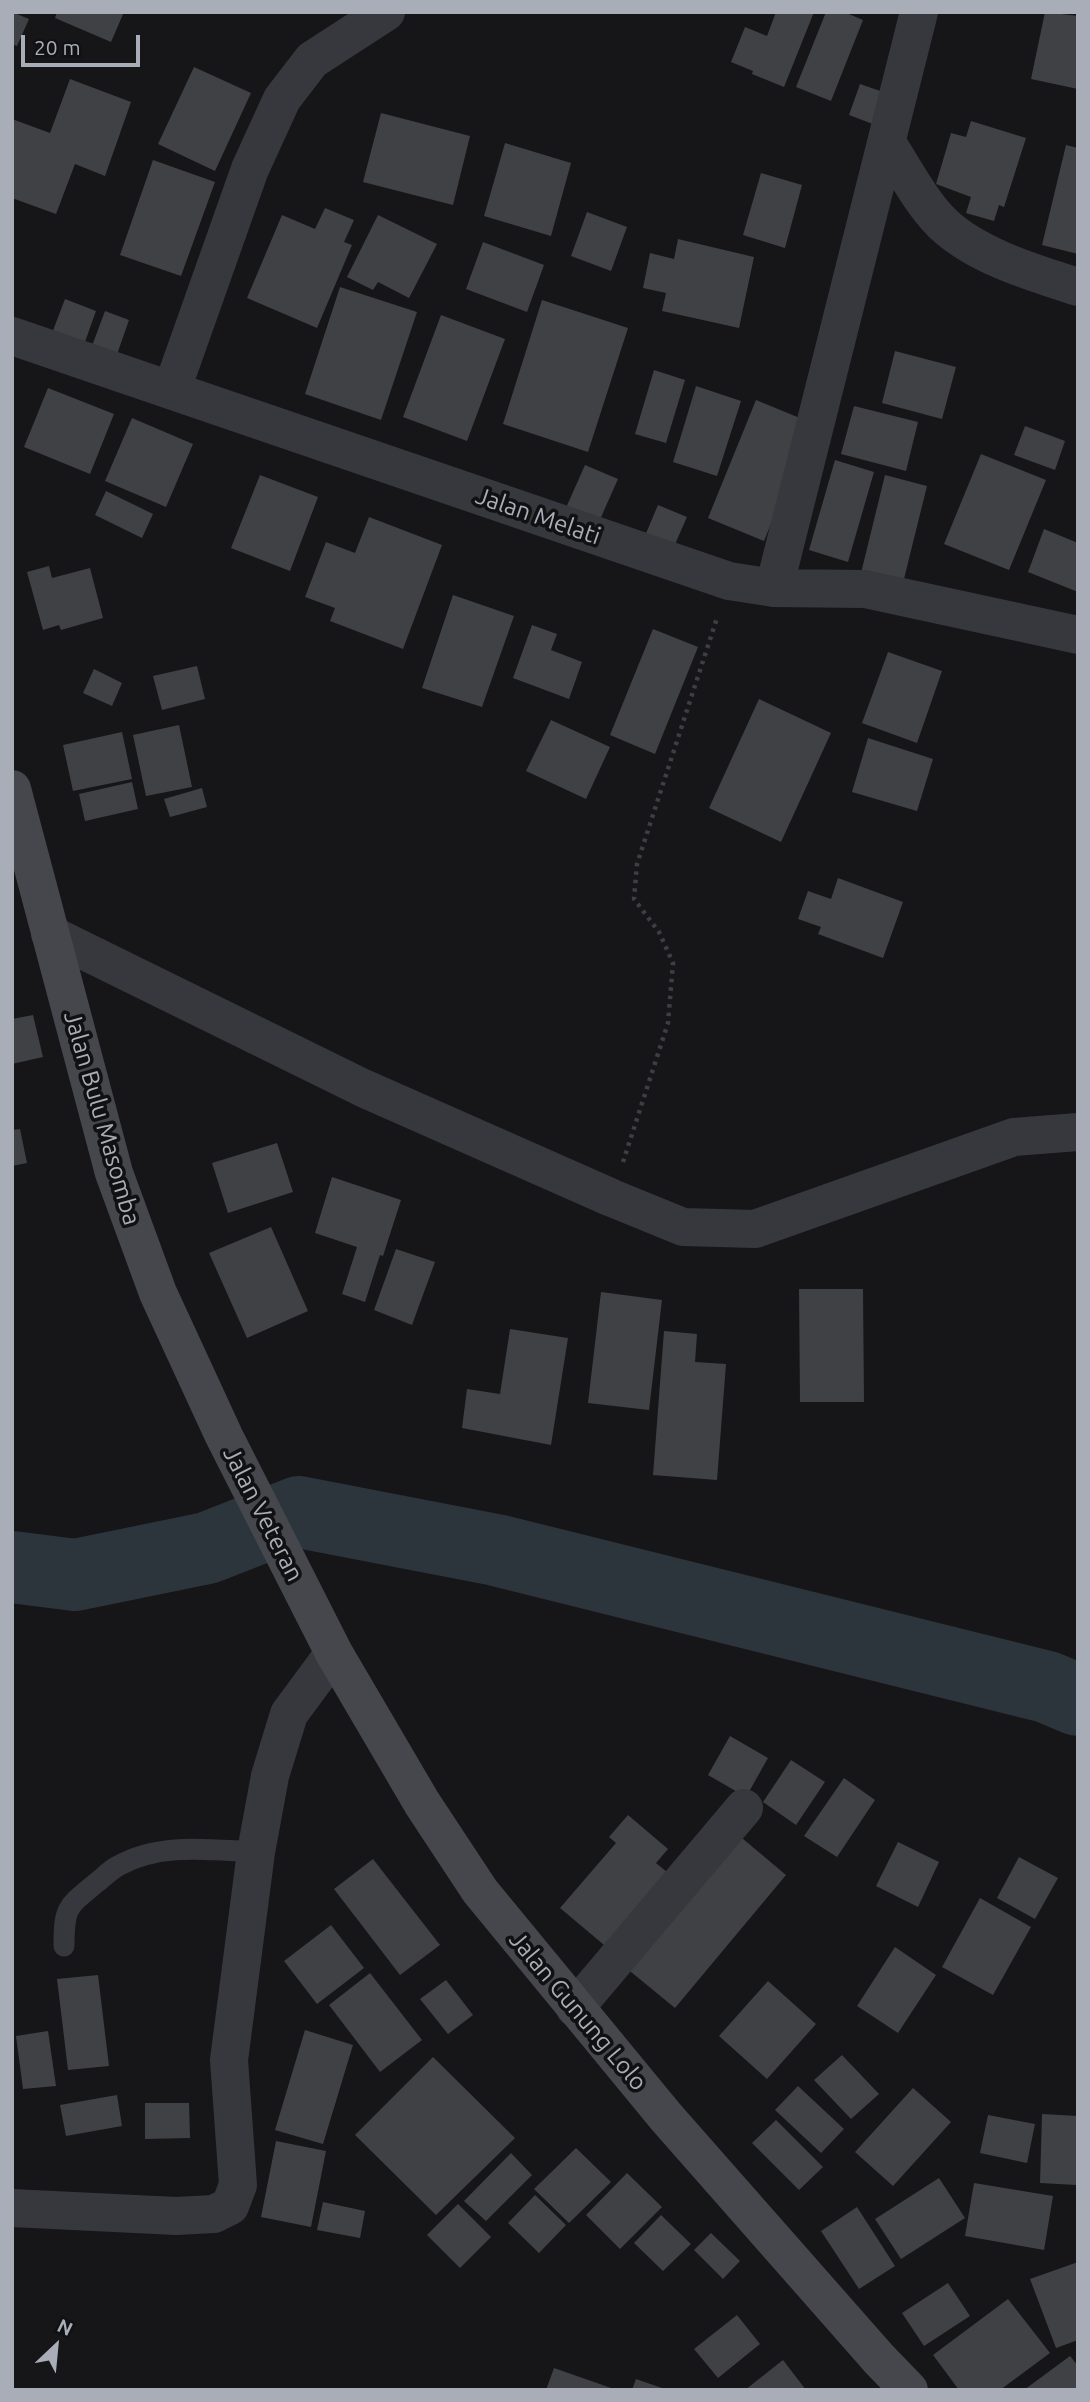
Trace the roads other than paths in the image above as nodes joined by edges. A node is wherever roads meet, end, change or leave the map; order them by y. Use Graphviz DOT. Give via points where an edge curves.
graph roads {
  1 [pos="386,12"];
  2 [pos="919,12"];
  3 [pos="887,143"];
  4 [pos="1078,287"];
  5 [pos="12,336"];
  6 [pos="172,389"];
  7 [pos="774,588"];
  8 [pos="1078,635"];
  9 [pos="12,789"];
  10 [pos="50,934"];
  11 [pos="1078,1132"];
  12 [pos="224,1436"];
  13 [pos="302,1592"];
  14 [pos="334,1653"];
  15 [pos="744,1808"];
  16 [pos="256,1852"];
  17 [pos="64,1946"];
  18 [pos="575,2008"];
  19 [pos="12,2207"];
  20 [pos="909,2390"];
  1 -- 6 [label="street" via="312,60 282,99 250,169"];
  2 -- 3 [label="street"];
  3 -- 4 [label="street" via="942,223 974,247"];
  3 -- 7 [label="street"];
  5 -- 6 [label="street, Jalan Melati"];
  6 -- 7 [label="street, Jalan Melati" via="729,581"];
  7 -- 8 [label="street, Jalan Melati" via="865,589"];
  9 -- 10 [label="street, Jalan Bulu Masomba"];
  10 -- 11 [label="street" via="363,1088 683,1227 755,1228 1014,1137"];
  10 -- 12 [label="street, Jalan Bulu Masomba" via="114,1173 158,1293"];
  12 -- 13 [label="street, Jalan Veteran"];
  13 -- 14 [label="street, Jalan Gunung Lolo"];
  14 -- 16 [label="street" via="289,1714 270,1776"];
  14 -- 18 [label="street, Jalan Gunung Lolo" via="480,1891"];
  15 -- 18 [label="street"];
  16 -- 17 [label="lane" via="183,1849 151,1853 117,1866 71,1904 64,1921"];
  16 -- 19 [label="street" via="229,2060 238,2185 230,2206 214,2214 176,2216"];
  18 -- 20 [label="street, Jalan Gunung Lolo"];
}
